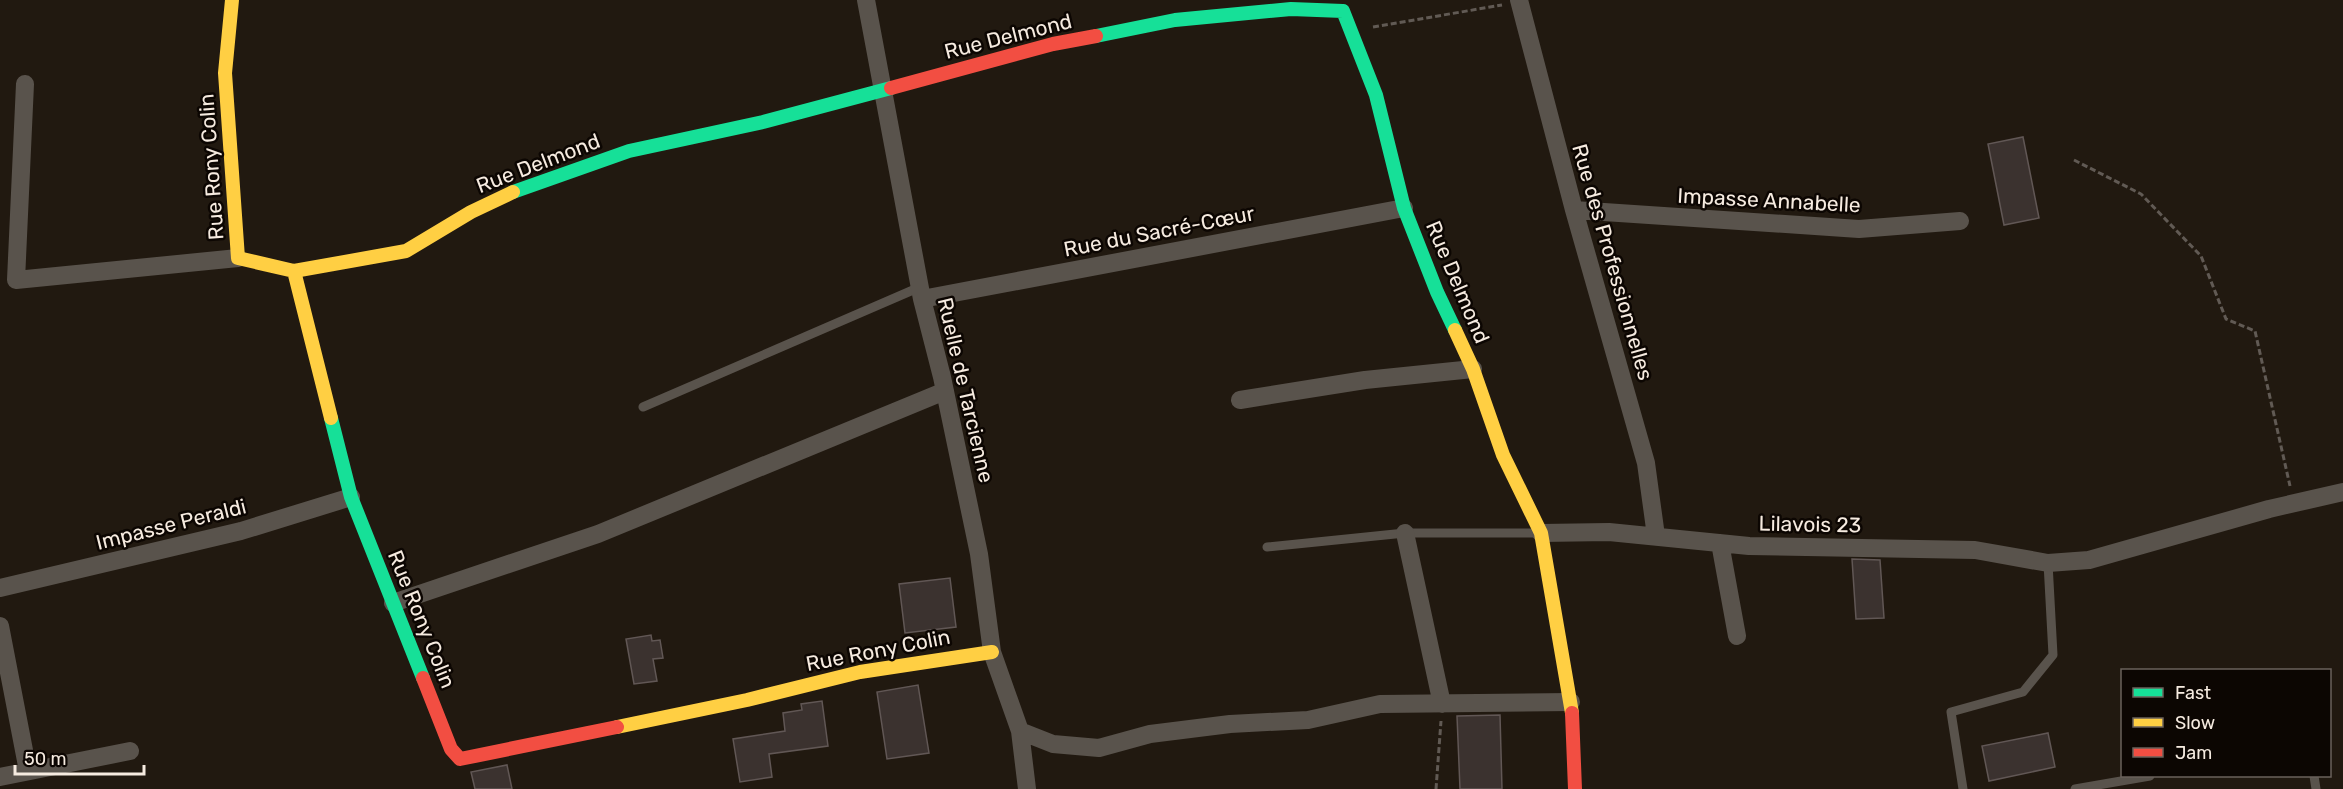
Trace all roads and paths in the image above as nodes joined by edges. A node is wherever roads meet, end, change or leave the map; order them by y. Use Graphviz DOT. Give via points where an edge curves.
graph roads {
  1 [pos="232,0"];
  2 [pos="866,0"];
  3 [pos="1519,1"];
  4 [pos="1350,30"];
  5 [pos="25,84"];
  6 [pos="884,90"];
  7 [pos="2074,160"];
  8 [pos="1404,208"];
  9 [pos="1574,210"];
  10 [pos="1960,221"];
  11 [pos="238,258"];
  12 [pos="294,271"];
  13 [pos="921,293"];
  14 [pos="1473,369"];
  15 [pos="945,391"];
  16 [pos="1240,400"];
  17 [pos="643,407"];
  18 [pos="2343,493"];
  19 [pos="351,498"];
  20 [pos="2294,503"];
  21 [pos="1405,533"];
  22 [pos="1540,533"];
  23 [pos="1656,536"];
  24 [pos="1720,543"];
  25 [pos="1267,547"];
  26 [pos="2048,563"];
  27 [pos="0,588"];
  28 [pos="393,603"];
  29 [pos="0,626"];
  30 [pos="1737,636"];
  31 [pos="993,652"];
  32 [pos="1571,702"];
  33 [pos="1442,704"];
  34 [pos="1020,731"];
  35 [pos="130,751"];
  36 [pos="28,771"];
  37 [pos="0,777"];
  38 [pos="2144,777"];
  39 [pos="1027,789"];
  40 [pos="1436,789"];
  41 [pos="1575,789"];
  42 [pos="1962,789"];
  43 [pos="2075,789"];
  1 -- 11 [label="street, Rue Rony Colin" via="225,73"];
  2 -- 6 [label="street, Ruelle de Tarcienne"];
  3 -- 4 [label="path"];
  3 -- 9 [label="street, Rue des Professionnelles"];
  4 -- 6 [label="street, Rue Delmond" via="1342,11 1291,9 1175,20 1053,44"];
  4 -- 8 [label="street, Rue Delmond" via="1376,95"];
  5 -- 11 [label="street" via="16,280"];
  6 -- 12 [label="street, Rue Delmond" via="629,151 525,186 471,212 406,251"];
  6 -- 13 [label="street, Ruelle de Tarcienne"];
  7 -- 20 [label="path" via="2141,194 2201,256 2226,319 2255,331"];
  8 -- 13 [label="street, Rue du Sacré-Cœur"];
  8 -- 14 [label="street, Rue Delmond"];
  9 -- 10 [label="street, Impasse Annabelle" via="1859,229"];
  9 -- 23 [label="street, Rue des Professionnelles" via="1646,462"];
  11 -- 12 [label="street, Rue Rony Colin"];
  12 -- 19 [label="street, Rue Rony Colin"];
  13 -- 15 [label="street, Ruelle de Tarcienne"];
  13 -- 17 [label="lane, Rue du Sacré-Cœur"];
  14 -- 16 [label="street" via="1365,380"];
  14 -- 22 [label="street, Rue Delmond" via="1503,455"];
  15 -- 28 [label="street" via="598,534"];
  15 -- 31 [label="street, Ruelle de Tarcienne" via="979,554"];
  18 -- 20 [label="street, Lilavois 23"];
  19 -- 27 [label="street, Impasse Peraldi" via="241,531"];
  19 -- 28 [label="street, Rue Rony Colin"];
  20 -- 26 [label="street, Lilavois 23" via="2088,560"];
  21 -- 22 [label="lane, Lilavois 23"];
  21 -- 25 [label="lane, Lilavois 23"];
  21 -- 33 [label="street"];
  22 -- 23 [label="street, Lilavois 23"];
  22 -- 32 [label="street, Rue Delmond"];
  23 -- 24 [label="street, Lilavois 23"];
  24 -- 26 [label="street, Lilavois 23" via="1975,550"];
  24 -- 30 [label="street"];
  26 -- 42 [label="lane" via="2052,655 2023,692 1950,712"];
  28 -- 31 [label="street, Rue Rony Colin" via="451,748 460,759 747,700 860,672"];
  29 -- 36 [label="street"];
  31 -- 34 [label="street, Ruelle de Tarcienne"];
  32 -- 33 [label="street"];
  32 -- 41 [label="street, Rue Delmond"];
  33 -- 34 [label="street" via="1380,705 1308,720 1150,734 1099,748 1053,744"];
  33 -- 40 [label="path"];
  34 -- 39 [label="street, Ruelle de Tarcienne"];
  35 -- 36 [label="street"];
  36 -- 37 [label="street"];
  38 -- 43 [label="lane"];
}
